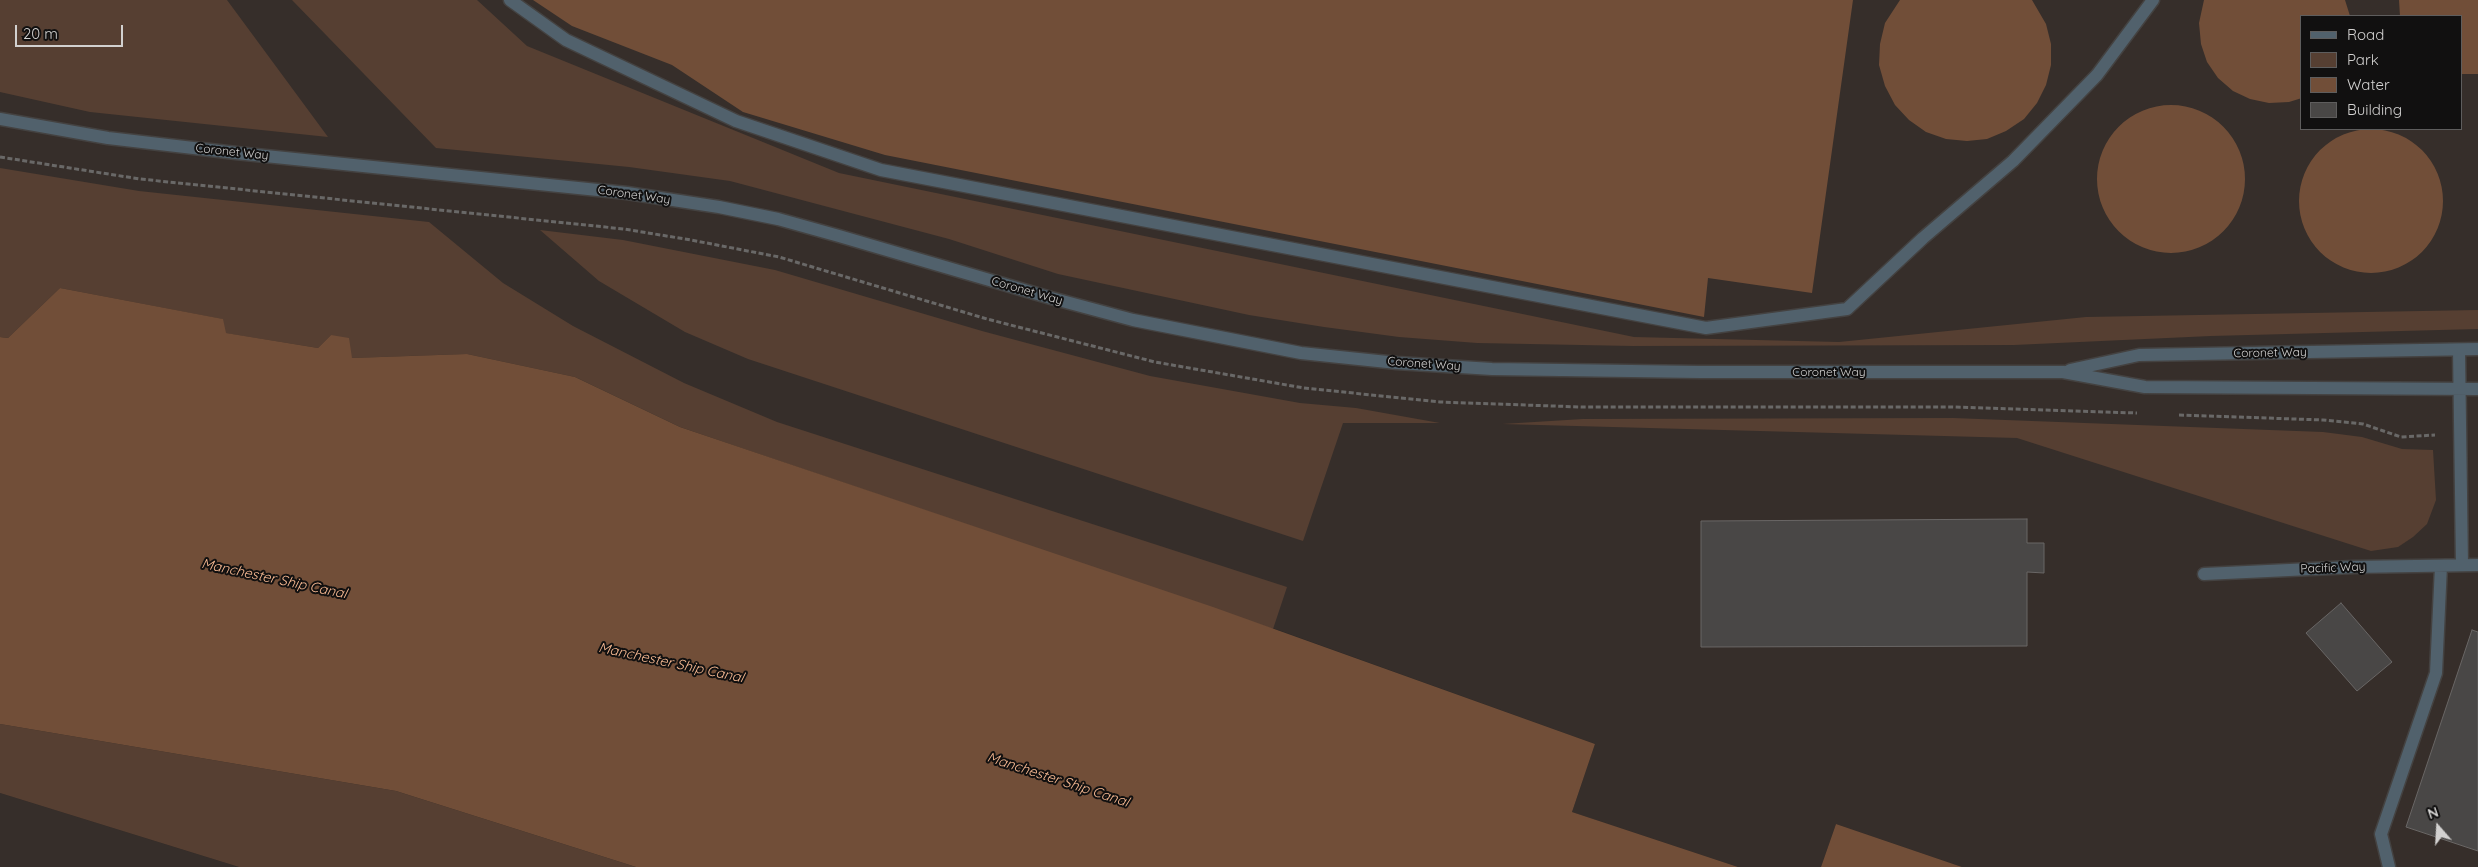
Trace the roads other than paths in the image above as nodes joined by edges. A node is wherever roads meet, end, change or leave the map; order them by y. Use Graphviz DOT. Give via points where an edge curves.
graph roads {
  1 [pos="510,0"];
  2 [pos="2154,0"];
  3 [pos="0,119"];
  4 [pos="2478,349"];
  5 [pos="2459,350"];
  6 [pos="2063,372"];
  7 [pos="2459,389"];
  8 [pos="2478,389"];
  9 [pos="2462,565"];
  10 [pos="2478,565"];
  11 [pos="2441,566"];
  12 [pos="2204,574"];
  13 [pos="2389,867"];
  1 -- 2 [label="street" via="566,40 736,121 881,170 1706,328 1847,309 2013,161 2097,74"];
  3 -- 6 [label="street, Coronet Way" via="108,138 627,193 778,219 1133,320 1300,353 1492,369"];
  4 -- 5 [label="street, Coronet Way"];
  5 -- 6 [label="street, Coronet Way" via="2139,355"];
  5 -- 7 [label="street"];
  6 -- 7 [label="street, Coronet Way" via="2146,387"];
  7 -- 8 [label="street, Coronet Way"];
  7 -- 9 [label="street"];
  9 -- 10 [label="street, Pacific Way"];
  9 -- 11 [label="street, Pacific Way"];
  11 -- 12 [label="street, Pacific Way"];
  11 -- 13 [label="street" via="2436,673 2381,834"];
}
